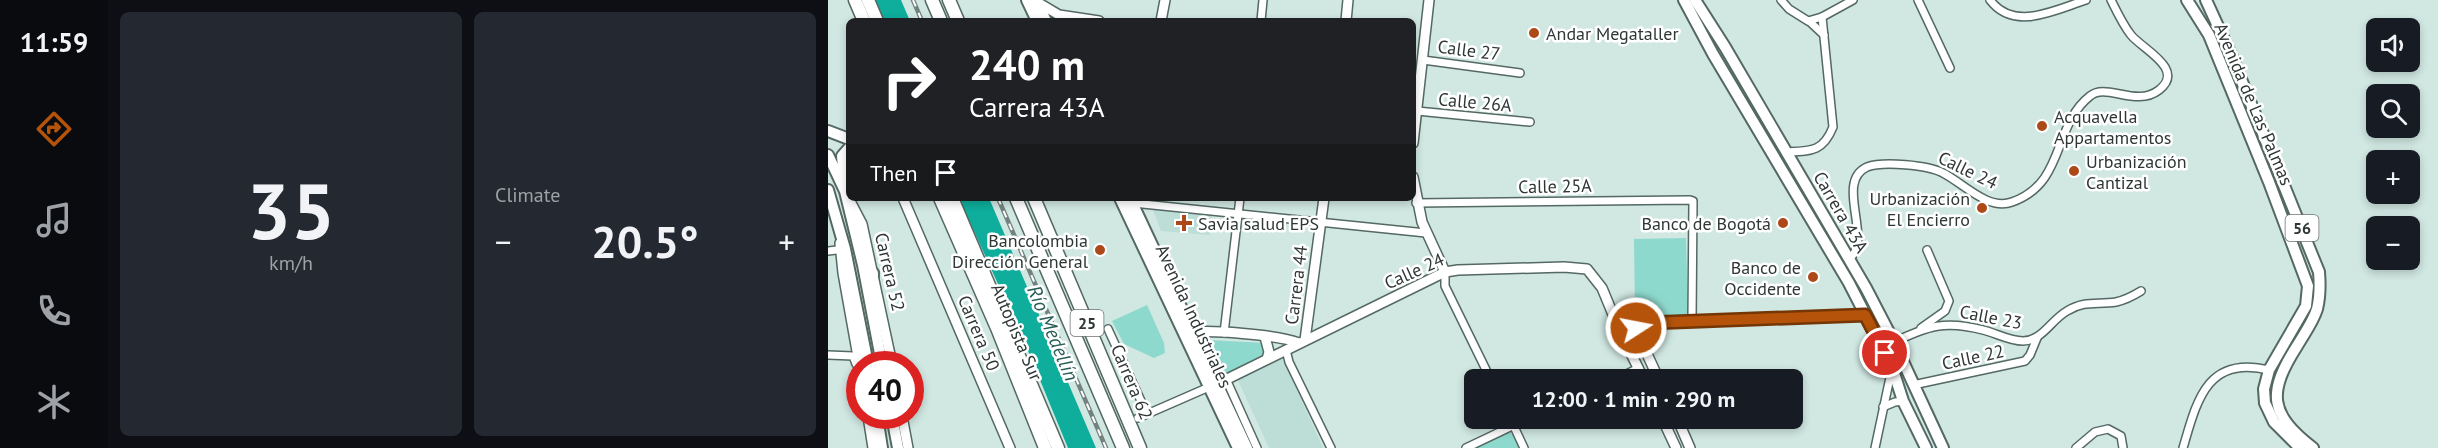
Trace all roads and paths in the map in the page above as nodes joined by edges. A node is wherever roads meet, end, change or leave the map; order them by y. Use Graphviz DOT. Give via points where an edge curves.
graph roads {
  1 [pos="847,0"];
  2 [pos="855,0"];
  3 [pos="868,0"];
  4 [pos="932,0"];
  5 [pos="949,0"];
  6 [pos="1165,0"];
  7 [pos="1263,0"];
  8 [pos="1348,0"];
  9 [pos="1429,0"];
  10 [pos="1675,0"];
  11 [pos="1684,0"];
  12 [pos="1695,0"];
  13 [pos="1701,0"];
  14 [pos="1781,0"];
  15 [pos="1853,0"];
  16 [pos="1918,0"];
  17 [pos="1990,0"];
  18 [pos="2086,0"];
  19 [pos="2111,0"];
  20 [pos="2187,0"];
  21 [pos="2205,0"];
  22 [pos="1033,1"];
  23 [pos="1822,17"];
  24 [pos="862,18"];
  25 [pos="876,18"];
  26 [pos="940,18"];
  27 [pos="957,18"];
  28 [pos="1036,18"];
  29 [pos="1044,18"];
  30 [pos="1079,18"];
  31 [pos="1162,18"];
  32 [pos="1261,18"];
  33 [pos="1346,18"];
  34 [pos="1809,21"];
  35 [pos="1824,35"];
  36 [pos="1725,47"];
  37 [pos="1713,54"];
  38 [pos="1418,60"];
  39 [pos="1950,68"];
  40 [pos="1520,73"];
  41 [pos="1417,111"];
  42 [pos="1416,119"];
  43 [pos="1530,122"];
  44 [pos="828,131"];
  45 [pos="846,138"];
  46 [pos="846,151"];
  47 [pos="1786,152"];
  48 [pos="828,155"];
  49 [pos="828,190"];
  50 [pos="845,192"];
  51 [pos="846,196"];
  52 [pos="847,201"];
  53 [pos="850,201"];
  54 [pos="904,201"];
  55 [pos="941,201"];
  56 [pos="953,201"];
  57 [pos="1018,201"];
  58 [pos="1019,201"];
  59 [pos="1035,201"];
  60 [pos="1122,201"];
  61 [pos="1132,201"];
  62 [pos="1240,201"];
  63 [pos="1324,201"];
  64 [pos="828,202"];
  65 [pos="1416,202"];
  66 [pos="1238,214"];
  67 [pos="836,218"];
  68 [pos="1320,223"];
  69 [pos="1426,233"];
  70 [pos="842,249"];
  71 [pos="1927,250"];
  72 [pos="975,251"];
  73 [pos="828,252"];
  74 [pos="1849,258"];
  75 [pos="1445,272"];
  76 [pos="873,273"];
  77 [pos="1066,273"];
  78 [pos="2142,291"];
  79 [pos="1610,301"];
  80 [pos="871,307"];
  81 [pos="1865,315"];
  82 [pos="1939,315"];
  83 [pos="1692,321"];
  84 [pos="1634,324"];
  85 [pos="1938,326"];
  86 [pos="997,328"];
  87 [pos="1108,329"];
  88 [pos="1919,329"];
  89 [pos="1188,332"];
  90 [pos="1621,332"];
  91 [pos="1224,333"];
  92 [pos="1266,337"];
  93 [pos="2037,338"];
  94 [pos="2025,341"];
  95 [pos="855,342"];
  96 [pos="1302,342"];
  97 [pos="1894,342"];
  98 [pos="2031,349"];
  99 [pos="1286,350"];
  100 [pos="856,351"];
  101 [pos="865,351"];
  102 [pos="879,351"];
  103 [pos="889,351"];
  104 [pos="831,355"];
  105 [pos="846,356"];
  106 [pos="1267,359"];
  107 [pos="1892,367"];
  108 [pos="1638,368"];
  109 [pos="1486,369"];
  110 [pos="1654,369"];
  111 [pos="2270,370"];
  112 [pos="1217,383"];
  113 [pos="1913,385"];
  114 [pos="1903,401"];
  115 [pos="1883,407"];
  116 [pos="1147,414"];
  117 [pos="1138,418"];
  118 [pos="872,429"];
  119 [pos="877,429"];
  120 [pos="894,429"];
  121 [pos="904,429"];
  122 [pos="1507,429"];
  123 [pos="1515,429"];
  124 [pos="1667,429"];
  125 [pos="1682,429"];
  126 [pos="1242,446"];
  127 [pos="873,448"];
  128 [pos="882,448"];
  129 [pos="898,448"];
  130 [pos="908,448"];
  131 [pos="1010,448"];
  132 [pos="1045,448"];
  133 [pos="1058,448"];
  134 [pos="1123,448"];
  135 [pos="1140,448"];
  136 [pos="1257,448"];
  137 [pos="1331,448"];
  138 [pos="1466,448"];
  139 [pos="1524,448"];
  140 [pos="1676,448"];
  141 [pos="1690,448"];
  142 [pos="1875,448"];
  143 [pos="1926,448"];
  144 [pos="1943,448"];
  145 [pos="2076,448"];
  146 [pos="2123,448"];
  147 [pos="2183,448"];
  148 [pos="2300,448"];
  149 [pos="2313,448"];
  1 -- 24 [label="highway"];
  2 -- 24 [label="highway"];
  3 -- 25 [label="highway"];
  4 -- 26 [label="highway"];
  5 -- 27 [label="highway"];
  6 -- 31 [label="street"];
  7 -- 32 [label="street"];
  8 -- 33 [label="street"];
  9 -- 38 [label="street"];
  10 -- 37 [label="main road"];
  11 -- 37 [label="main road, Carrera 43A"];
  12 -- 36 [label="main road, Carrera 43A"];
  13 -- 36 [label="main road"];
  14 -- 34 [label="street"];
  15 -- 23 [label="street"];
  16 -- 39 [label="street"];
  17 -- 18 [label="street" via="2015,18 2055,11"];
  19 -- 74 [label="street, Calle 24" via="2134,39 2163,62 2166,80 2159,90 2136,98 2092,94 2067,127 2050,173 2028,194 2011,203 1991,201 1932,169 1869,166 1855,180 1857,231 1855,251"];
  20 -- 111 [label="main road, Avenida de Las Palmas / 56" via="2214,47 2308,286 2304,312"];
  21 -- 149 [label="main road, Avenida de Las Palmas / 56" via="2319,272 2317,310 2279,380 2276,395 2284,422"];
  22 -- 28 [label="main road"];
  22 -- 29 [label="main road"];
  22 -- 30 [label="street" via="1059,15"];
  23 -- 34 [label="street"];
  23 -- 35 [label="street"];
  34 -- 35 [label="street"];
  35 -- 47 [label="street" via="1833,127 1828,141 1820,147"];
  36 -- 47 [label="main road, Carrera 43A"];
  37 -- 81 [label="main road, Carrera 43A"];
  38 -- 40 [label="street, Calle 27"];
  38 -- 41 [label="street"];
  41 -- 42 [label="street"];
  41 -- 43 [label="street, Calle 26A"];
  44 -- 45 [label="main road"];
  46 -- 50 [label="main road" via="842,156"];
  47 -- 74 [label="main road, Carrera 43A"];
  48 -- 50 [label="main road, Carrera 52"];
  49 -- 67 [label="main road"];
  50 -- 51 [label="main road, Carrera 52"];
  52 -- 80 [label="main road, Carrera 52"];
  53 -- 76 [label="street, Carrera 52" via="862,224"];
  54 -- 131 [label="street, Carrera 50"];
  55 -- 86 [label="highway, Autopista Sur"];
  56 -- 72 [label="highway, Autopista Sur"];
  57 -- 134 [label="highway, Carrera 62 / 25"];
  58 -- 77 [label="highway"];
  59 -- 77 [label="highway, Carrera 62 / 25"];
  60 -- 89 [label="main road, Avenida Industriales"];
  61 -- 66 [label="street"];
  61 -- 89 [label="main road, Avenida Industriales"];
  62 -- 66 [label="street"];
  63 -- 68 [label="street, Carrera 44"];
  64 -- 67 [label="main road"];
  65 -- 69 [label="street"];
  65 -- 83 [label="street, Calle 25A" via="1681,198 1693,201"];
  66 -- 68 [label="street"];
  66 -- 91 [label="street"];
  67 -- 70 [label="main road"];
  68 -- 69 [label="street"];
  68 -- 96 [label="street, Carrera 44"];
  69 -- 75 [label="street"];
  70 -- 73 [label="street"];
  70 -- 95 [label="street"];
  70 -- 101 [label="main road"];
  71 -- 82 [label="street" via="1949,301"];
  72 -- 86 [label="highway"];
  72 -- 133 [label="highway, Autopista Sur"];
  74 -- 97 [label="main road, Carrera 43A"];
  75 -- 79 [label="street, Calle 24" via="1587,269"];
  75 -- 96 [label="street, Calle 24"];
  75 -- 109 [label="street" via="1445,286"];
  76 -- 80 [label="main road"];
  76 -- 103 [label="street, Carrera 52"];
  77 -- 135 [label="highway, Carrera 62 / 25"];
  78 -- 93 [label="street, Calle 23" via="2116,302 2078,305"];
  79 -- 84 [label="street"];
  79 -- 90 [label="street"];
  80 -- 102 [label="main road, Carrera 52"];
  81 -- 83 [label="street"];
  81 -- 107 [label="main road, Carrera 43A"];
  82 -- 85 [label="street"];
  82 -- 88 [label="street"];
  83 -- 84 [label="street"];
  84 -- 90 [label="street" via="1629,335"];
  84 -- 90 [label="street" via="1621,321"];
  84 -- 110 [label="street"];
  85 -- 88 [label="street, Calle 23"];
  85 -- 94 [label="street, Calle 23" via="1962,325"];
  86 -- 132 [label="highway, Autopista Sur"];
  87 -- 116 [label="street"];
  88 -- 97 [label="street, Calle 23"];
  89 -- 91 [label="street"];
  89 -- 112 [label="main road, Avenida Industriales"];
  90 -- 108 [label="street"];
  91 -- 92 [label="street"];
  92 -- 96 [label="street"];
  92 -- 106 [label="street"];
  93 -- 94 [label="street, Calle 23"];
  93 -- 98 [label="street, Calle 22"];
  94 -- 98 [label="street, Calle 22"];
  95 -- 100 [label="street"];
  95 -- 104 [label="street" via="849,350"];
  96 -- 99 [label="street, Calle 24"];
  97 -- 113 [label="main road, Carrera 43A"];
  98 -- 113 [label="street, Calle 22" via="2025,361"];
  99 -- 106 [label="street, Calle 24"];
  99 -- 137 [label="street, Carrera 44"];
  104 -- 105 [label="street"];
  106 -- 112 [label="street, Calle 24"];
  107 -- 114 [label="main road, Carrera 43A"];
  107 -- 115 [label="street"];
  111 -- 147 [label="street" via="2241,367 2219,374 2206,384"];
  111 -- 148 [label="main road, Avenida de Las Palmas / 56" via="2264,389 2265,403 2277,426"];
  112 -- 116 [label="street, Calle 24"];
  112 -- 126 [label="main road, Avenida Industriales"];
  112 -- 136 [label="street"];
  113 -- 144 [label="main road, Carrera 43A"];
  114 -- 115 [label="street"];
  114 -- 143 [label="main road, Carrera 43A"];
  115 -- 142 [label="street"];
  116 -- 117 [label="street, Calle 24"];
  118 -- 127 [label="street"];
  119 -- 128 [label="main road"];
  120 -- 129 [label="main road"];
  121 -- 130 [label="street"];
  122 -- 138 [label="street"];
  123 -- 139 [label="street"];
  124 -- 140 [label="street"];
  125 -- 141 [label="street"];
  126 -- 136 [label="main road"];
  145 -- 146 [label="street" via="2095,432 2108,429 2121,436"];
}
